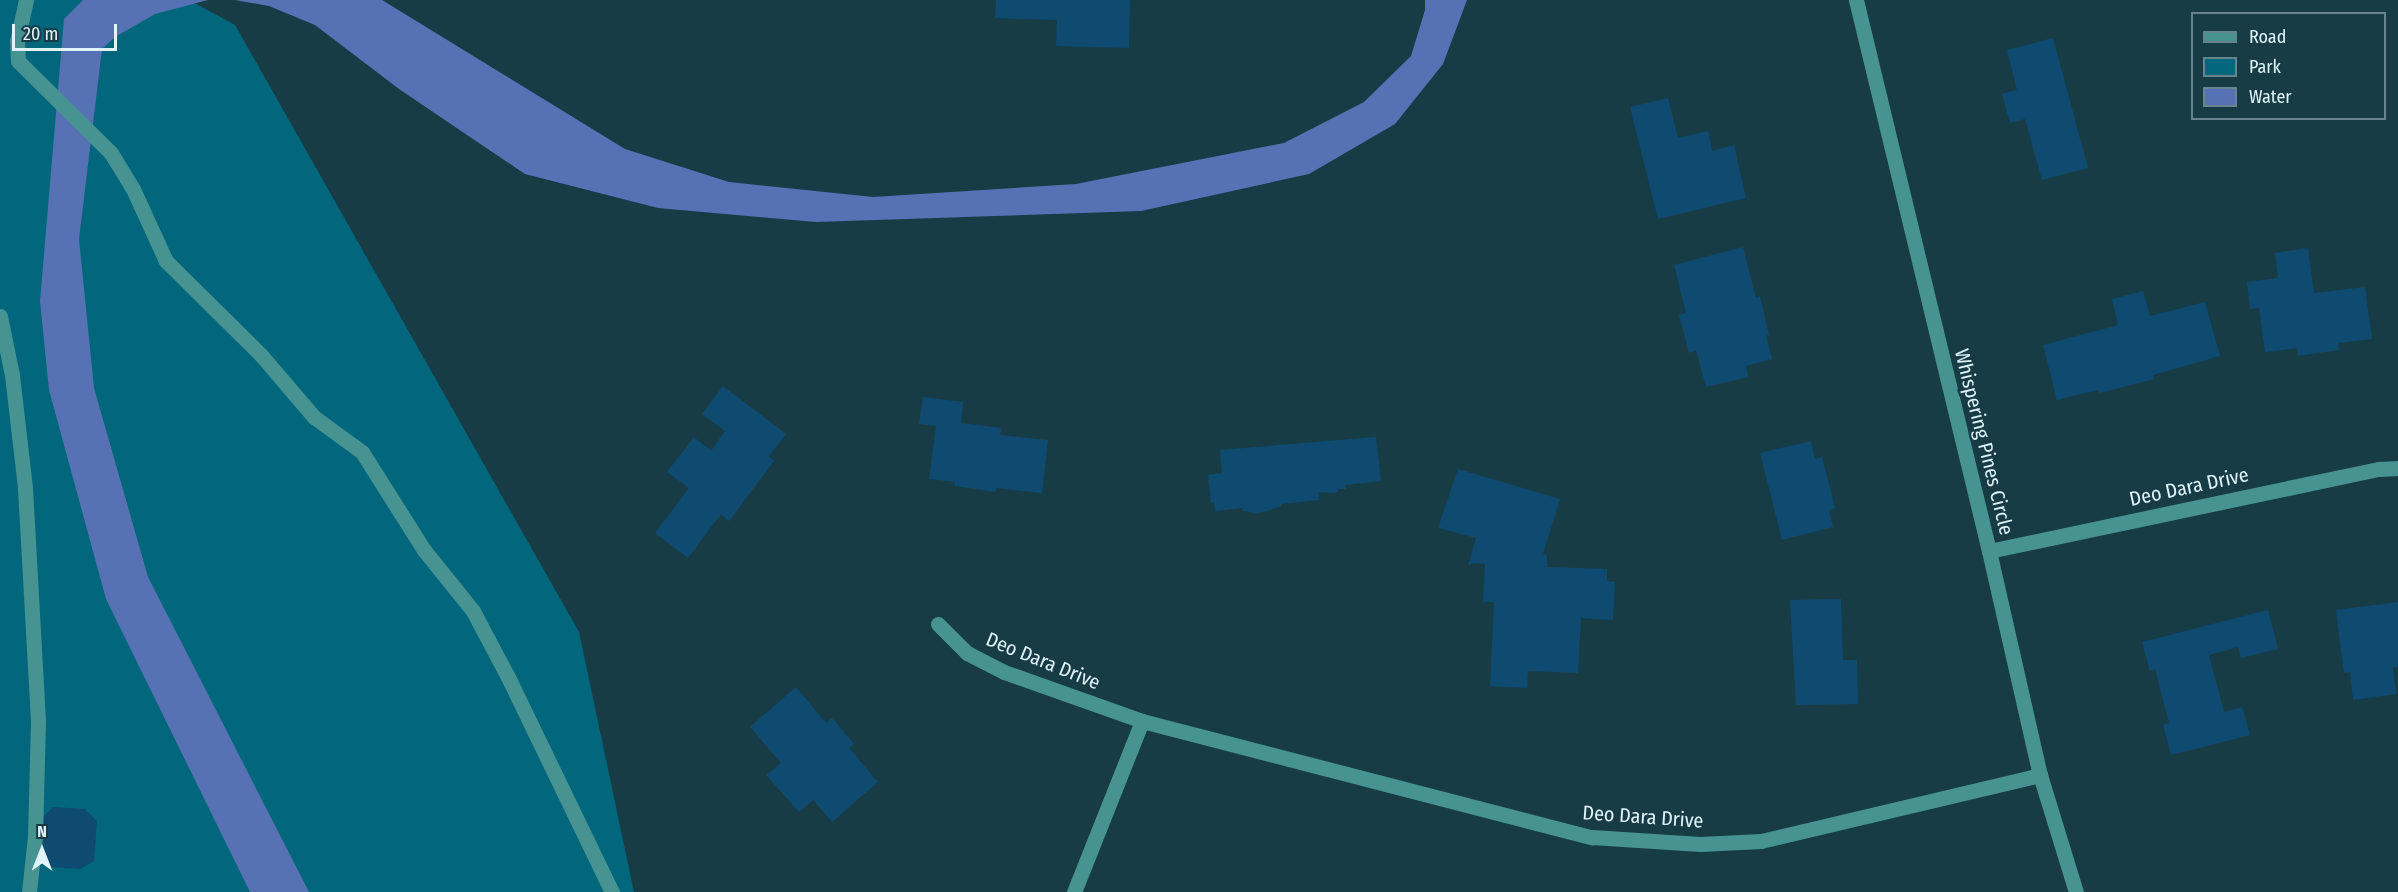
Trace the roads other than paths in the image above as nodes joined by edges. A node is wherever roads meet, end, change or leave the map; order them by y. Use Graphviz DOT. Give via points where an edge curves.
graph roads {
  1 [pos="26,0"];
  2 [pos="1856,0"];
  3 [pos="0,316"];
  4 [pos="2398,468"];
  5 [pos="1989,551"];
  6 [pos="938,624"];
  7 [pos="1142,721"];
  8 [pos="2040,775"];
  9 [pos="29,892"];
  10 [pos="612,892"];
  11 [pos="1074,892"];
  12 [pos="2076,892"];
  1 -- 10 [label="street" via="17,41 18,61 111,153 133,189 166,261 261,355 314,417 362,452 424,550 473,611"];
  2 -- 5 [label="street, Whispering Pines Circle"];
  3 -- 9 [label="street" via="12,375 25,488 38,722 35,836"];
  4 -- 5 [label="street, Deo Dara Drive"];
  5 -- 8 [label="street, Whispering Pines Circle"];
  6 -- 7 [label="street, Deo Dara Drive" via="967,653 1004,672"];
  7 -- 8 [label="street, Deo Dara Drive" via="1592,837 1700,844 1761,841"];
  7 -- 11 [label="street"];
  8 -- 12 [label="street, Whispering Pines Circle"];
}
